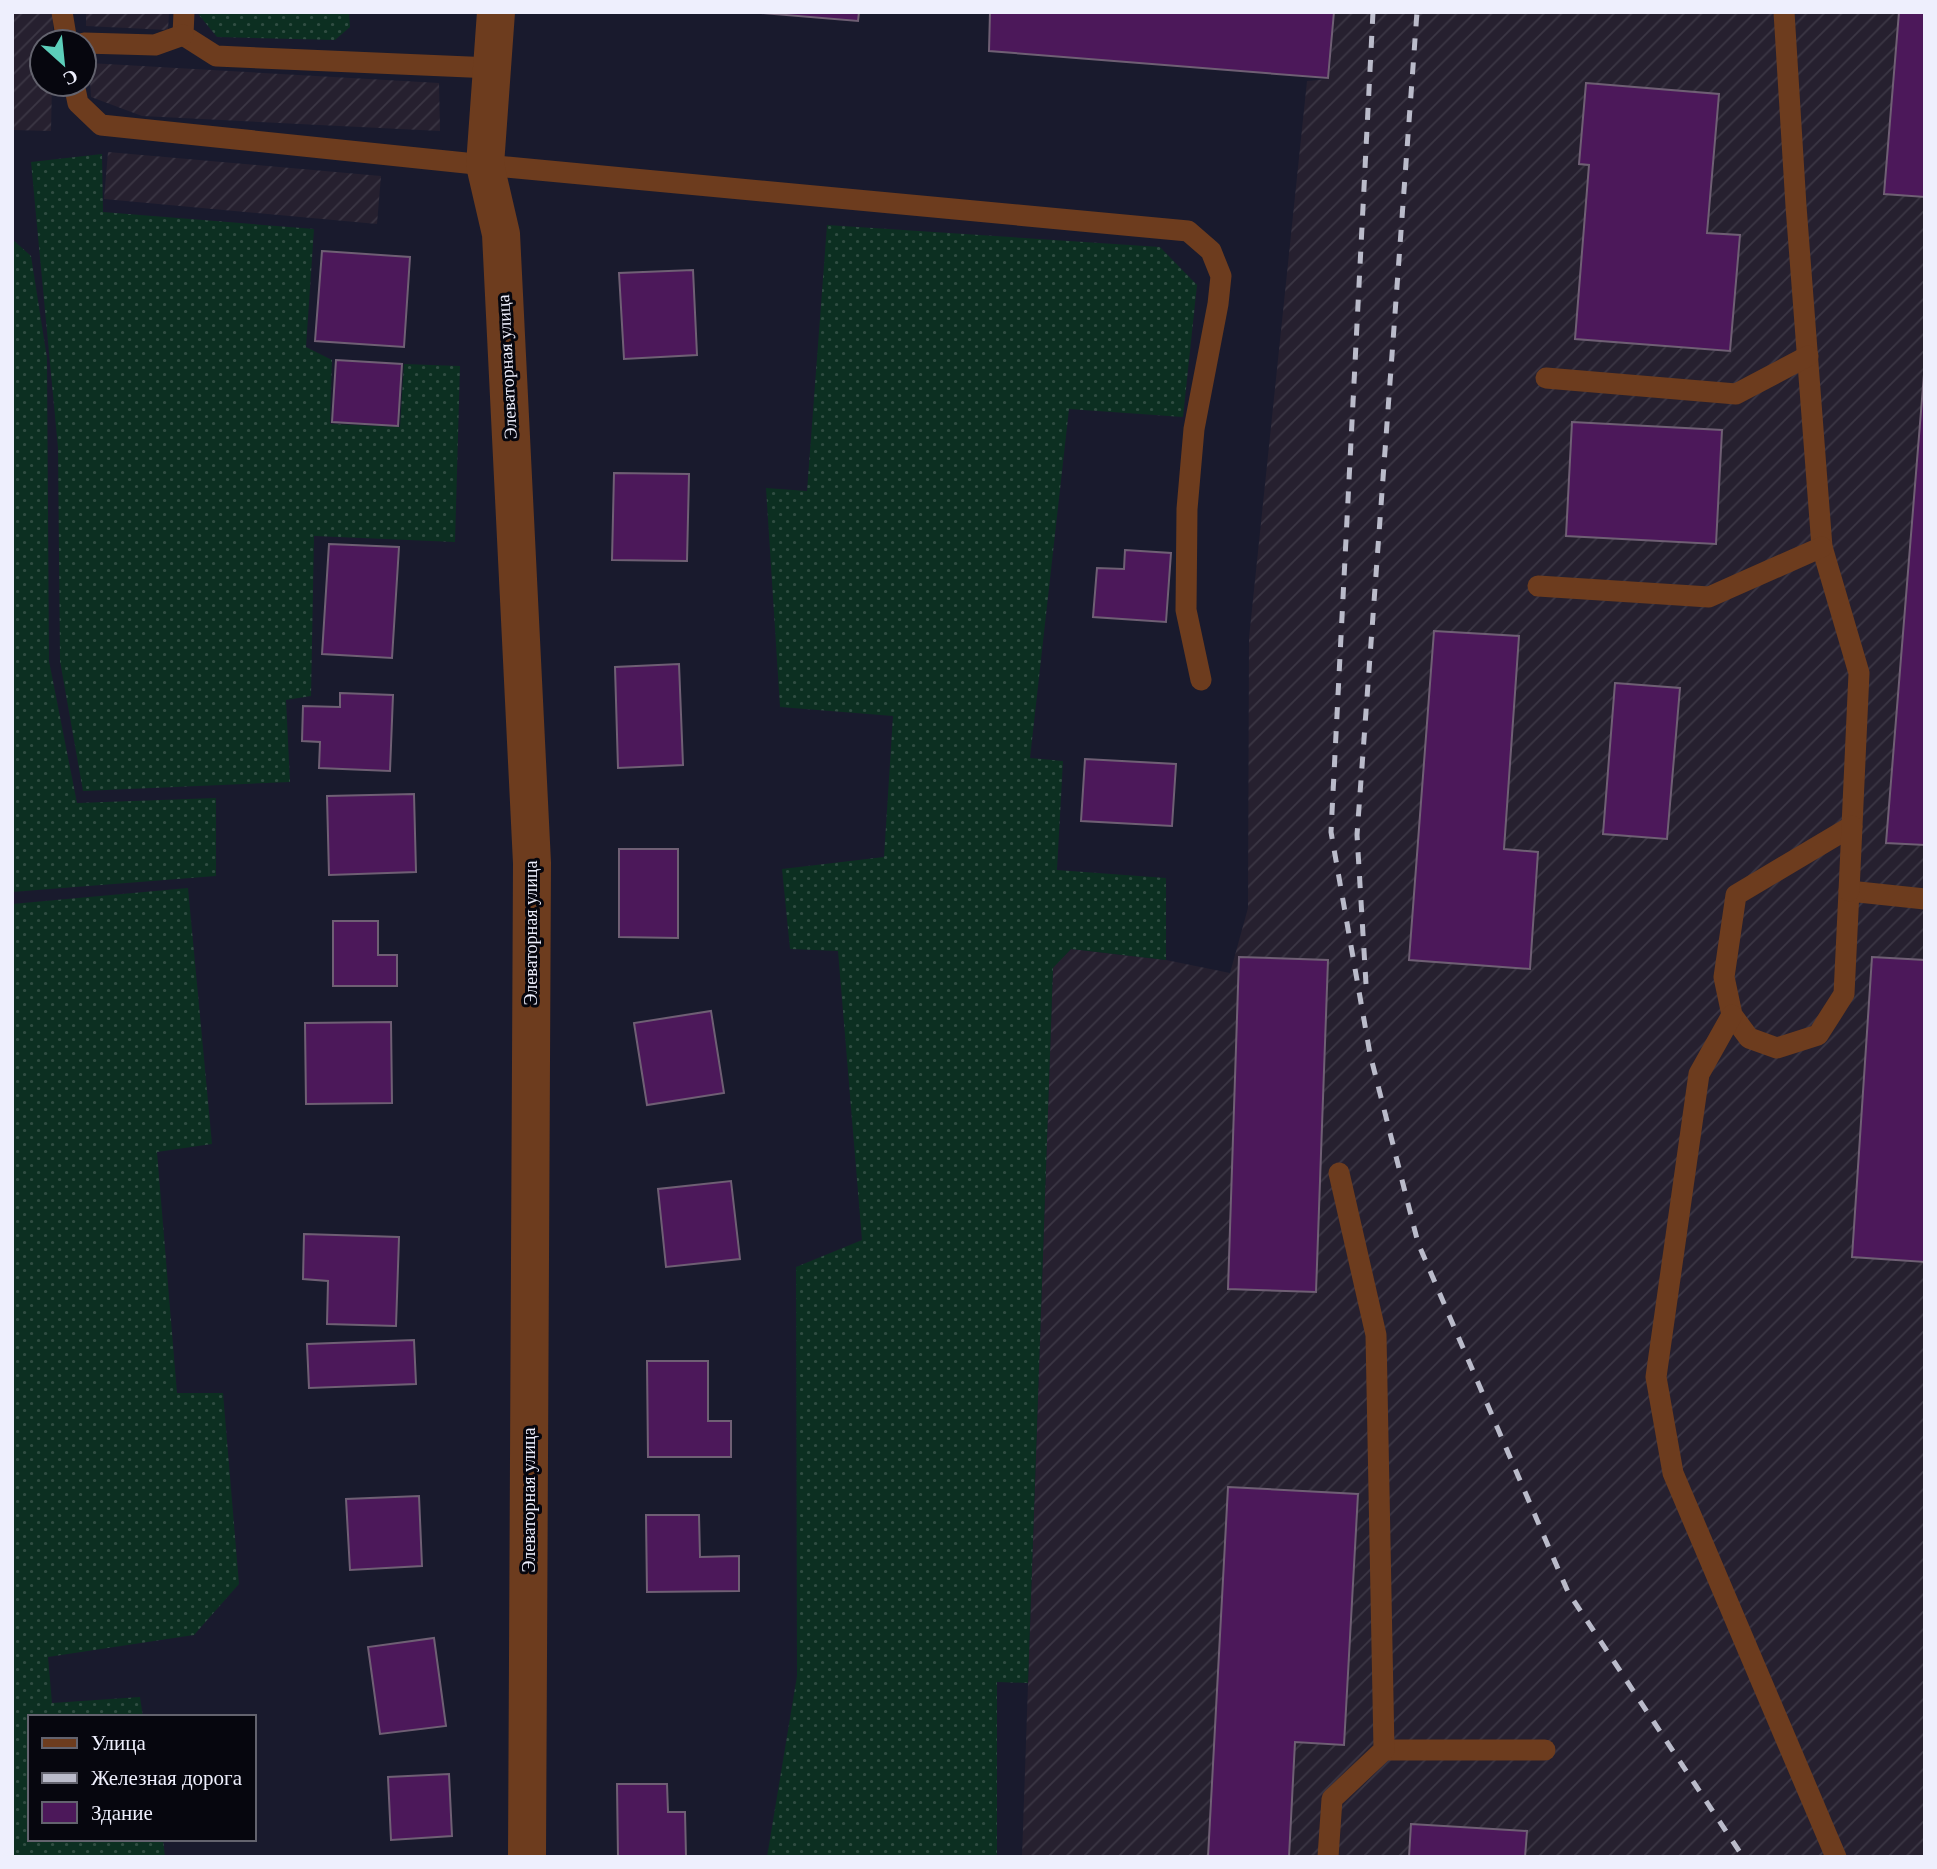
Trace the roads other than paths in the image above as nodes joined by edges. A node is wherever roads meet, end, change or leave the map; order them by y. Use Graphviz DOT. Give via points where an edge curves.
graph roads {
  1 [pos="184,12"];
  2 [pos="496,12"];
  3 [pos="1784,12"];
  4 [pos="183,34"];
  5 [pos="98,44"];
  6 [pos="492,68"];
  7 [pos="77,98"];
  8 [pos="485,166"];
  9 [pos="1808,356"];
  10 [pos="1546,378"];
  11 [pos="1822,547"];
  12 [pos="1538,586"];
  13 [pos="1200,680"];
  14 [pos="1852,826"];
  15 [pos="1849,891"];
  16 [pos="1925,899"];
  17 [pos="1731,1015"];
  18 [pos="1339,1173"];
  19 [pos="1384,1750"];
  20 [pos="1545,1751"];
  21 [pos="527,1857"];
  22 [pos="1328,1857"];
  23 [pos="1836,1857"];
  1 -- 4 [label="lane"];
  2 -- 6 [label="street, Элеваторная улица"];
  3 -- 9 [label="lane"];
  4 -- 5 [label="lane" via="155,46"];
  4 -- 6 [label="lane" via="216,56"];
  6 -- 8 [label="street, Элеваторная улица"];
  7 -- 8 [label="lane" via="100,125"];
  8 -- 13 [label="lane" via="1188,231 1211,251 1221,276 1194,429 1186,509 1186,610"];
  8 -- 21 [label="street, Элеваторная улица" via="501,234 532,863"];
  9 -- 10 [label="lane" via="1735,394"];
  9 -- 11 [label="lane"];
  11 -- 12 [label="lane" via="1710,597"];
  11 -- 14 [label="lane" via="1859,673"];
  14 -- 15 [label="lane"];
  14 -- 17 [label="lane" via="1736,895 1724,977"];
  15 -- 16 [label="lane"];
  15 -- 17 [label="lane" via="1844,994 1818,1035 1777,1048 1749,1038"];
  17 -- 23 [label="lane" via="1699,1074 1656,1377 1673,1472"];
  18 -- 19 [label="lane" via="1376,1335"];
  19 -- 20 [label="lane"];
  19 -- 22 [label="lane" via="1332,1799"];
}
